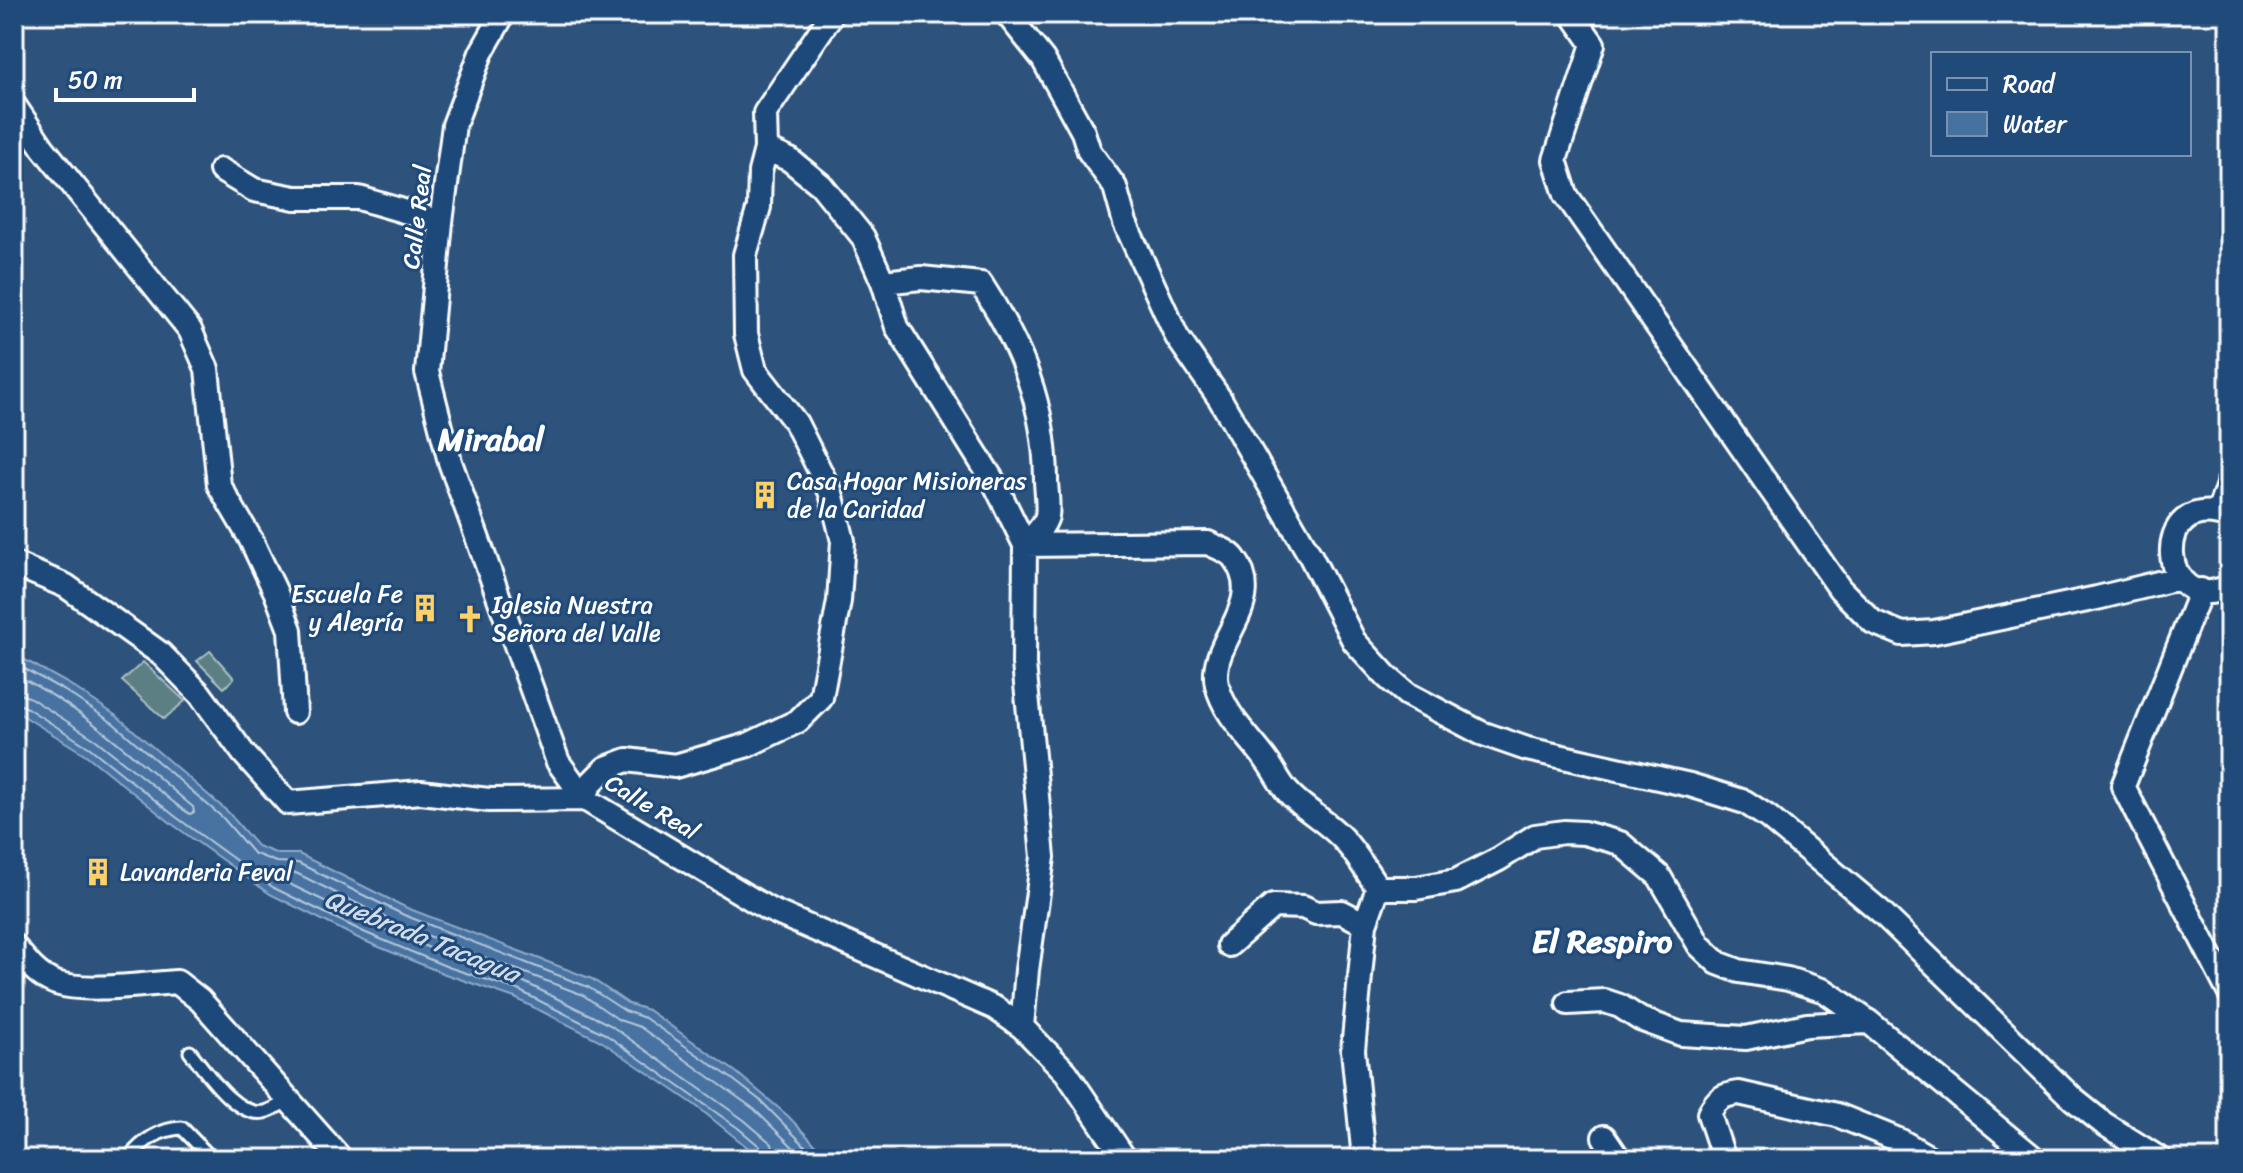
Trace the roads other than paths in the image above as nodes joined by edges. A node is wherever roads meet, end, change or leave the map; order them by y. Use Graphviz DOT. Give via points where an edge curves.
graph roads {
  1 [pos="503,14"];
  2 [pos="832,14"];
  3 [pos="1007,14"];
  4 [pos="1572,14"];
  5 [pos="14,105"];
  6 [pos="766,149"];
  7 [pos="221,170"];
  8 [pos="441,222"];
  9 [pos="883,282"];
  10 [pos="2229,482"];
  11 [pos="2224,515"];
  12 [pos="1025,545"];
  13 [pos="14,564"];
  14 [pos="2179,578"];
  15 [pos="2201,590"];
  16 [pos="2228,590"];
  17 [pos="295,712"];
  18 [pos="585,799"];
  19 [pos="1378,888"];
  20 [pos="1365,924"];
  21 [pos="1229,945"];
  22 [pos="14,946"];
  23 [pos="2229,992"];
  24 [pos="1568,1003"];
  25 [pos="1869,1022"];
  26 [pos="1022,1027"];
  27 [pos="190,1052"];
  28 [pos="288,1101"];
  29 [pos="1604,1137"];
  30 [pos="128,1159"];
  31 [pos="212,1159"];
  32 [pos="341,1159"];
  33 [pos="1125,1159"];
  34 [pos="1364,1159"];
  35 [pos="1619,1159"];
  36 [pos="1724,1159"];
  37 [pos="1932,1159"];
  38 [pos="2035,1159"];
  39 [pos="2160,1159"];
  1 -- 8 [label="street, Calle Real" via="481,53 454,125"];
  2 -- 6 [label="street" via="765,113"];
  3 -- 39 [label="street" via="1043,59 1089,151 1115,187 1125,223 1177,337 1220,399 1354,641 1387,677 1407,694 1515,745 1745,802 1880,911 2073,1099"];
  4 -- 14 [label="street" via="1593,44 1555,160 1566,195 1840,589 1873,622 1902,634 1934,632"];
  5 -- 17 [label="street" via="190,330 207,369 219,485 250,538 290,630"];
  6 -- 9 [label="street" via="821,185 863,237"];
  6 -- 18 [label="street" via="759,207 745,255 746,334 755,370 796,423 831,493 843,541 839,601 821,698 798,721 748,745 675,766 627,760 606,768 590,784"];
  7 -- 8 [label="street" via="254,190 295,198 359,198"];
  8 -- 18 [label="street, Calle Real" via="427,372 438,417 558,762"];
  9 -- 12 [label="street" via="897,327 995,484"];
  9 -- 12 [label="street" via="921,278 981,284 1002,316 1029,372 1046,455 1047,516"];
  10 -- 11 [label="street"];
  11 -- 14 [label="street" via="2194,515 2175,531 2170,556"];
  12 -- 19 [label="street" via="1208,543 1233,557 1243,577 1245,599 1219,661 1216,682 1226,705 1288,793 1344,840"];
  12 -- 26 [label="street" via="1024,664 1043,857"];
  13 -- 18 [label="street" via="66,586 161,654 288,803 421,792 489,800"];
  14 -- 15 [label="street"];
  15 -- 16 [label="street"];
  15 -- 23 [label="street" via="2123,786"];
  18 -- 26 [label="street, Calle Real" via="768,909 995,1008"];
  19 -- 20 [label="street"];
  19 -- 25 [label="street" via="1456,881 1535,836 1596,835 1620,843 1659,876 1699,945 1718,963 1825,991"];
  20 -- 21 [label="street" via="1342,912 1273,906"];
  20 -- 34 [label="street" via="1353,1050"];
  22 -- 28 [label="street" via="33,970 56,983 84,987 177,982 200,1000"];
  24 -- 25 [label="street" via="1605,1001 1681,1034 1746,1038 1807,1025"];
  25 -- 38 [label="street"];
  26 -- 33 [label="street, Calle Real" via="1066,1072"];
  27 -- 28 [label="lane" via="226,1096 244,1109 262,1113"];
  28 -- 32 [label="street"];
  29 -- 35 [label="street"];
  30 -- 31 [label="lane" via="164,1129 182,1128"];
  36 -- 37 [label="street" via="1709,1114 1724,1094 1739,1093 1837,1115"];
}
